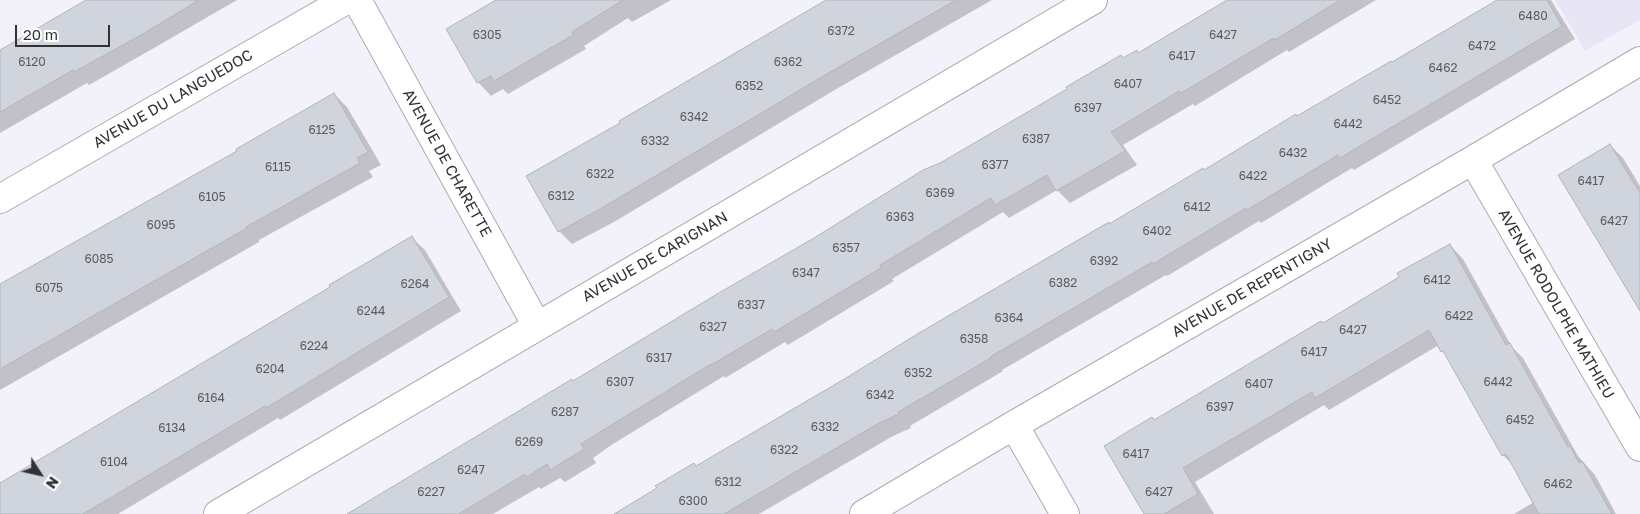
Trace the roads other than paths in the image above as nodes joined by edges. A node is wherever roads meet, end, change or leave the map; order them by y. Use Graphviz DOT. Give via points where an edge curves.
graph roads {
  1 [pos="346,0"];
  2 [pos="357,0"];
  3 [pos="1093,0"];
  4 [pos="1640,61"];
  5 [pos="1473,160"];
  6 [pos="0,198"];
  7 [pos="537,326"];
  8 [pos="1014,425"];
  9 [pos="1640,447"];
  10 [pos="218,514"];
  11 [pos="864,514"];
  12 [pos="1065,514"];
  1 -- 6 [label="street, AVENUE DU LANGUEDOC"];
  2 -- 7 [label="street, AVENUE DE CHARETTE"];
  3 -- 7 [label="street, AVENUE DE CARIGNAN"];
  4 -- 5 [label="street, AVENUE DE REPENTIGNY"];
  5 -- 8 [label="street, AVENUE DE REPENTIGNY"];
  5 -- 9 [label="street, AVENUE RODOLPHE MATHIEU"];
  7 -- 10 [label="street, AVENUE DE CARIGNAN"];
  8 -- 11 [label="street, AVENUE DE REPENTIGNY"];
  8 -- 12 [label="street"];
}
